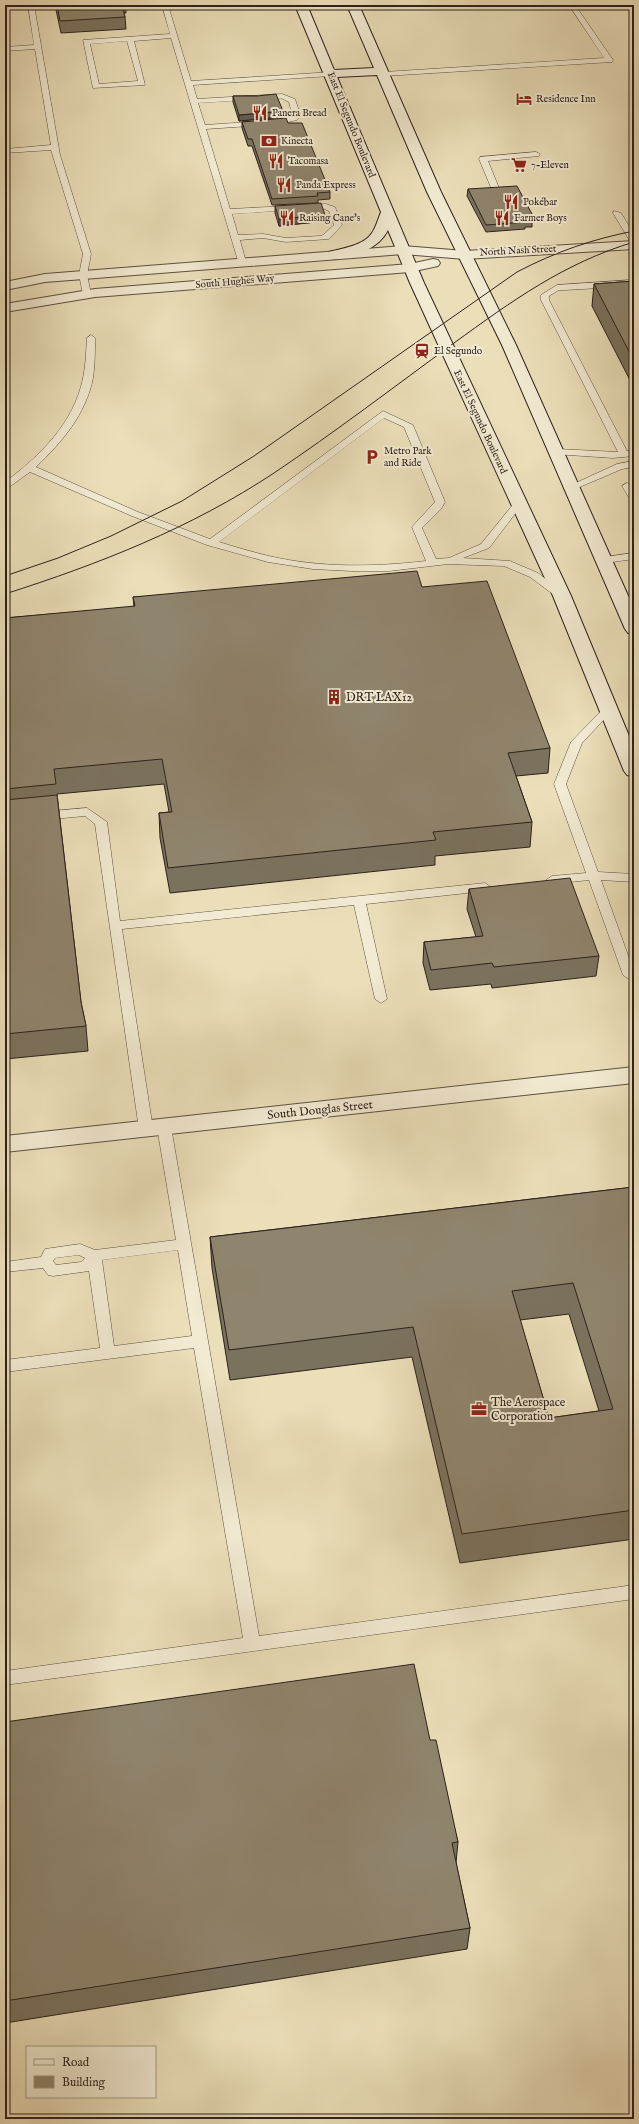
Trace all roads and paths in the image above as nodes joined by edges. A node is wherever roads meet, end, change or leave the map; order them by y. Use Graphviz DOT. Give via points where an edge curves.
graph roads {
  1 [pos="31,5"];
  2 [pos="165,5"];
  3 [pos="301,5"];
  4 [pos="353,5"];
  5 [pos="572,5"];
  6 [pos="175,36"];
  7 [pos="130,39"];
  8 [pos="39,47"];
  9 [pos="5,49"];
  10 [pos="384,72"];
  11 [pos="330,74"];
  12 [pos="190,83"];
  13 [pos="195,101"];
  14 [pos="202,127"];
  15 [pos="56,147"];
  16 [pos="5,152"];
  17 [pos="536,154"];
  18 [pos="495,188"];
  19 [pos="228,212"];
  20 [pos="387,213"];
  21 [pos="617,213"];
  22 [pos="235,238"];
  23 [pos="634,241"];
  24 [pos="634,245"];
  25 [pos="403,250"];
  26 [pos="465,254"];
  27 [pos="334,255"];
  28 [pos="242,262"];
  29 [pos="410,268"];
  30 [pos="83,274"];
  31 [pos="634,282"];
  32 [pos="5,286"];
  33 [pos="87,294"];
  34 [pos="5,308"];
  35 [pos="91,338"];
  36 [pos="557,452"];
  37 [pos="629,453"];
  38 [pos="634,464"];
  39 [pos="30,468"];
  40 [pos="627,486"];
  41 [pos="572,487"];
  42 [pos="5,488"];
  43 [pos="634,499"];
  44 [pos="518,504"];
  45 [pos="210,543"];
  46 [pos="634,556"];
  47 [pos="605,560"];
  48 [pos="448,561"];
  49 [pos="434,564"];
  50 [pos="562,596"];
  51 [pos="634,629"];
  52 [pos="609,709"];
  53 [pos="634,771"];
  54 [pos="32,816"];
  55 [pos="592,876"];
  56 [pos="634,878"];
  57 [pos="538,882"];
  58 [pos="499,886"];
  59 [pos="359,901"];
  60 [pos="115,926"];
  61 [pos="629,975"];
  62 [pos="381,999"];
  63 [pos="634,1075"];
  64 [pos="155,1128"];
  65 [pos="5,1144"];
  66 [pos="184,1244"];
  67 [pos="94,1256"];
  68 [pos="5,1267"];
  69 [pos="200,1341"];
  70 [pos="108,1352"];
  71 [pos="5,1366"];
  72 [pos="634,1592"];
  73 [pos="252,1644"];
  74 [pos="5,1678"];
  1 -- 8 [label="lane"];
  2 -- 6 [label="lane"];
  3 -- 11 [label="main road, East El Segundo Boulevard"];
  4 -- 10 [label="main road"];
  5 -- 10 [label="lane" via="609,60"];
  6 -- 7 [label="lane"];
  6 -- 12 [label="lane"];
  7 -- 7 [label="lane" via="86,42 96,86 142,83"];
  8 -- 9 [label="lane"];
  8 -- 15 [label="lane"];
  10 -- 11 [label="main road"];
  10 -- 26 [label="main road" via="434,192"];
  11 -- 12 [label="lane"];
  11 -- 20 [label="main road, East El Segundo Boulevard"];
  12 -- 13 [label="lane"];
  13 -- 14 [label="lane"];
  13 -- 14 [label="lane" via="282,96 292,101 296,114 294,118 279,122"];
  14 -- 19 [label="lane"];
  15 -- 16 [label="lane"];
  15 -- 30 [label="lane" via="56,155 87,254"];
  17 -- 18 [label="lane" via="483,159"];
  19 -- 22 [label="lane"];
  19 -- 22 [label="lane" via="328,207 332,209 338,225 332,231"];
  20 -- 25 [label="main road, East El Segundo Boulevard"];
  20 -- 27 [label="main road" via="376,237 358,249"];
  21 -- 23 [label="lane"];
  22 -- 28 [label="lane"];
  24 -- 26 [label="main road, North Nash Street"];
  25 -- 26 [label="main road, North Nash Street"];
  25 -- 27 [label="main road, South Hughes Way"];
  25 -- 29 [label="main road, East El Segundo Boulevard"];
  26 -- 29 [label="main road, South Hughes Way"];
  26 -- 36 [label="main road"];
  27 -- 28 [label="main road, South Hughes Way"];
  28 -- 30 [label="main road, South Hughes Way"];
  29 -- 33 [label="main road, South Hughes Way"];
  29 -- 44 [label="main road, East El Segundo Boulevard"];
  30 -- 32 [label="main road, South Hughes Way"];
  30 -- 33 [label="lane"];
  31 -- 37 [label="lane" via="557,288 545,295 545,300"];
  33 -- 34 [label="main road, South Hughes Way"];
  35 -- 39 [label="lane" via="88,378 76,414"];
  36 -- 37 [label="lane" via="613,455"];
  36 -- 41 [label="main road"];
  38 -- 41 [label="lane" via="620,466"];
  39 -- 42 [label="lane"];
  39 -- 45 [label="lane" via="135,514"];
  40 -- 43 [label="lane"];
  41 -- 47 [label="main road"];
  44 -- 48 [label="lane" via="486,546"];
  44 -- 50 [label="main road, East El Segundo Boulevard"];
  45 -- 49 [label="lane" via="268,559 313,566 389,568"];
  45 -- 49 [label="lane" via="383,414 408,425 440,502 418,527 419,535"];
  46 -- 47 [label="lane"];
  47 -- 51 [label="main road"];
  48 -- 49 [label="lane"];
  48 -- 50 [label="lane" via="506,562 534,575"];
  50 -- 52 [label="main road, East El Segundo Boulevard"];
  52 -- 53 [label="main road, East El Segundo Boulevard"];
  52 -- 55 [label="lane" via="577,742 560,784"];
  54 -- 60 [label="lane" via="87,812 101,822"];
  55 -- 56 [label="lane"];
  55 -- 57 [label="lane"];
  55 -- 61 [label="lane"];
  58 -- 59 [label="lane"];
  59 -- 60 [label="lane"];
  59 -- 62 [label="lane"];
  60 -- 64 [label="lane"];
  63 -- 64 [label="main road, South Douglas Street"];
  64 -- 65 [label="main road, South Douglas Street"];
  64 -- 66 [label="lane"];
  66 -- 67 [label="lane"];
  66 -- 69 [label="lane"];
  67 -- 68 [label="lane" via="85,1267 52,1271 46,1262"];
  67 -- 70 [label="lane"];
  69 -- 70 [label="lane"];
  69 -- 73 [label="lane"];
  70 -- 71 [label="lane"];
  72 -- 73 [label="lane"];
  73 -- 74 [label="lane"];
}
